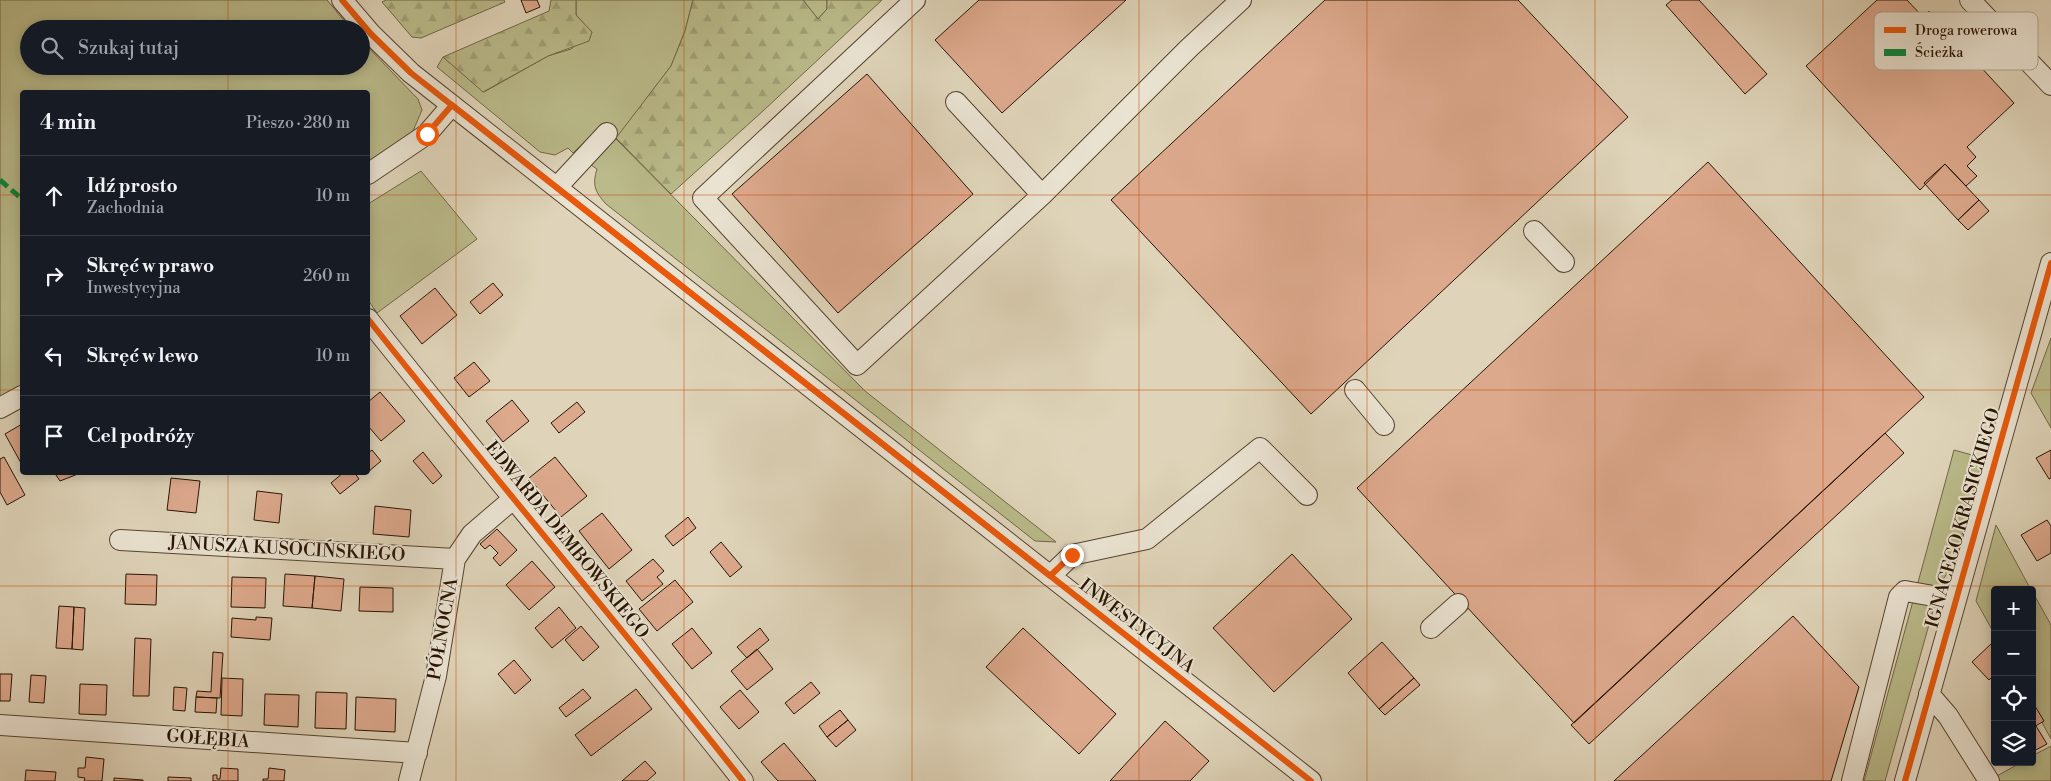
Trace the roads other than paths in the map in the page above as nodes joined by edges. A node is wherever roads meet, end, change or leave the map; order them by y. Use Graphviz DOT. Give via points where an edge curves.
graph roads {
  1 [pos="342,0"];
  2 [pos="914,0"];
  3 [pos="1241,0"];
  4 [pos="1970,0"];
  5 [pos="1981,12"];
  6 [pos="360,20"];
  7 [pos="370,32"];
  8 [pos="2036,70"];
  9 [pos="2051,86"];
  10 [pos="956,102"];
  11 [pos="452,105"];
  12 [pos="607,133"];
  13 [pos="370,173"];
  14 [pos="557,187"];
  15 [pos="1042,194"];
  16 [pos="1534,231"];
  17 [pos="1564,262"];
  18 [pos="2051,264"];
  19 [pos="370,320"];
  20 [pos="1355,390"];
  21 [pos="20,397"];
  22 [pos="0,408"];
  23 [pos="1384,425"];
  24 [pos="1307,495"];
  25 [pos="514,499"];
  26 [pos="120,540"];
  27 [pos="455,559"];
  28 [pos="1050,576"];
  29 [pos="1956,600"];
  30 [pos="1458,604"];
  31 [pos="1431,628"];
  32 [pos="1929,694"];
  33 [pos="0,725"];
  34 [pos="417,753"];
  35 [pos="409,781"];
  36 [pos="743,781"];
  37 [pos="1311,781"];
  38 [pos="1852,781"];
  39 [pos="1905,781"];
  40 [pos="1989,781"];
  1 -- 6 [label="street, INWESTYCYJNA"];
  2 -- 15 [label="street" via="703,198 857,365"];
  3 -- 15 [label="street"];
  4 -- 5 [label="street"];
  7 -- 11 [label="street, INWESTYCYJNA" via="411,73"];
  8 -- 9 [label="street"];
  10 -- 15 [label="street"];
  11 -- 13 [label="street" via="427,134"];
  11 -- 14 [label="street, INWESTYCYJNA"];
  12 -- 14 [label="street"];
  14 -- 28 [label="street, INWESTYCYJNA"];
  16 -- 17 [label="street"];
  18 -- 29 [label="street, IGNACEGO KRASICKIEGO"];
  19 -- 25 [label="street, EDWARDA DEMBOWSKIEGO"];
  20 -- 23 [label="street"];
  21 -- 22 [label="street"];
  24 -- 28 [label="street" via="1260,448 1147,540 1072,555"];
  25 -- 27 [label="street, PÓŁNOCNA" via="472,534"];
  25 -- 36 [label="street, EDWARDA DEMBOWSKIEGO"];
  26 -- 27 [label="street, JANUSZA KUSOCIŃSKIEGO"];
  27 -- 34 [label="street, PÓŁNOCNA" via="436,676"];
  28 -- 37 [label="street, INWESTYCYJNA"];
  29 -- 32 [label="street, IGNACEGO KRASICKIEGO"];
  29 -- 38 [label="street" via="1905,592 1898,597"];
  30 -- 31 [label="street"];
  32 -- 39 [label="street, IGNACEGO KRASICKIEGO"];
  32 -- 40 [label="street" via="1948,716"];
  33 -- 34 [label="street, GOŁĘBIA"];
  34 -- 35 [label="street, PÓŁNOCNA"];
}
